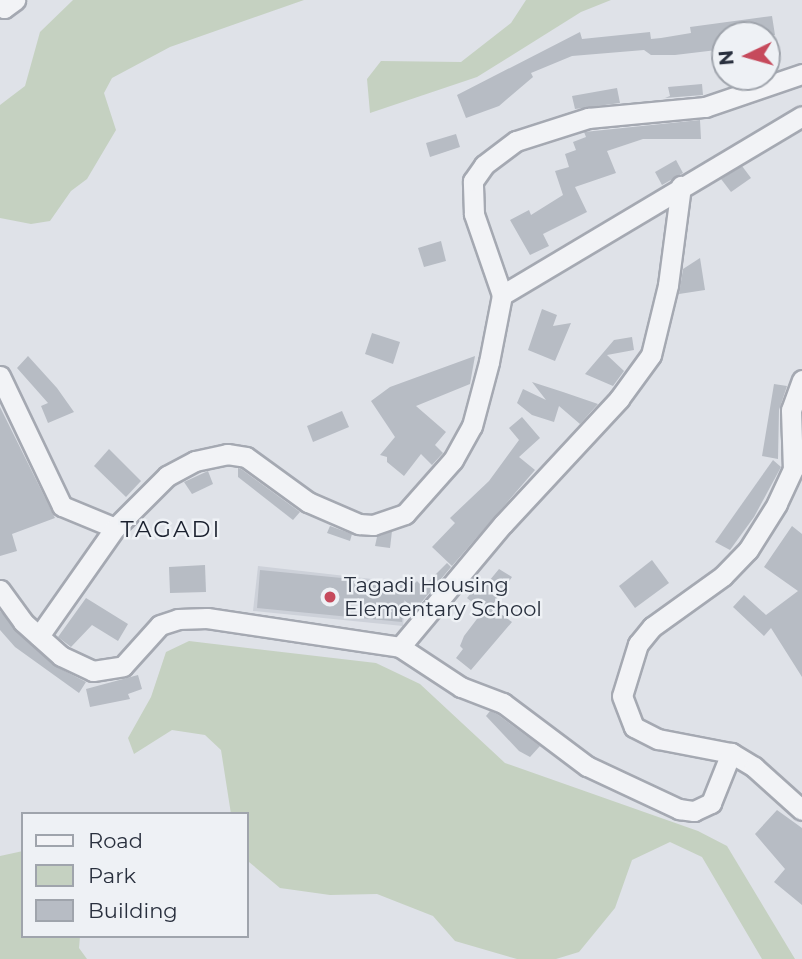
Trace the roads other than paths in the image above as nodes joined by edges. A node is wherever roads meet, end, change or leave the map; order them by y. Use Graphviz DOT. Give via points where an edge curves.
graph roads {
  1 [pos="15,0"];
  2 [pos="0,5"];
  3 [pos="802,74"];
  4 [pos="802,116"];
  5 [pos="681,186"];
  6 [pos="502,295"];
  7 [pos="0,376"];
  8 [pos="802,380"];
  9 [pos="115,528"];
  10 [pos="0,590"];
  11 [pos="39,636"];
  12 [pos="400,647"];
  13 [pos="731,753"];
  14 [pos="802,810"];
  1 -- 2 [label="street" via="4,8"];
  3 -- 6 [label="street" via="705,107 588,118 531,135 503,149 473,181 473,200"];
  4 -- 5 [label="street"];
  5 -- 6 [label="street"];
  5 -- 12 [label="street" via="670,274 651,355 620,399 503,524"];
  6 -- 9 [label="street" via="472,426 453,460 405,514 373,525 359,524 308,502 246,457 227,454 195,461 167,476"];
  7 -- 9 [label="street" via="62,506"];
  8 -- 13 [label="street" via="791,410 793,469 777,504 748,550 723,576 652,627 639,643 622,696 630,721 646,734"];
  9 -- 11 [label="street"];
  10 -- 11 [label="street"];
  11 -- 12 [label="street" via="61,656 93,671 123,666 160,625 178,619 207,618"];
  12 -- 13 [label="street" via="461,687 503,703 587,766 678,808 694,811 711,803"];
  13 -- 14 [label="street"];
}
